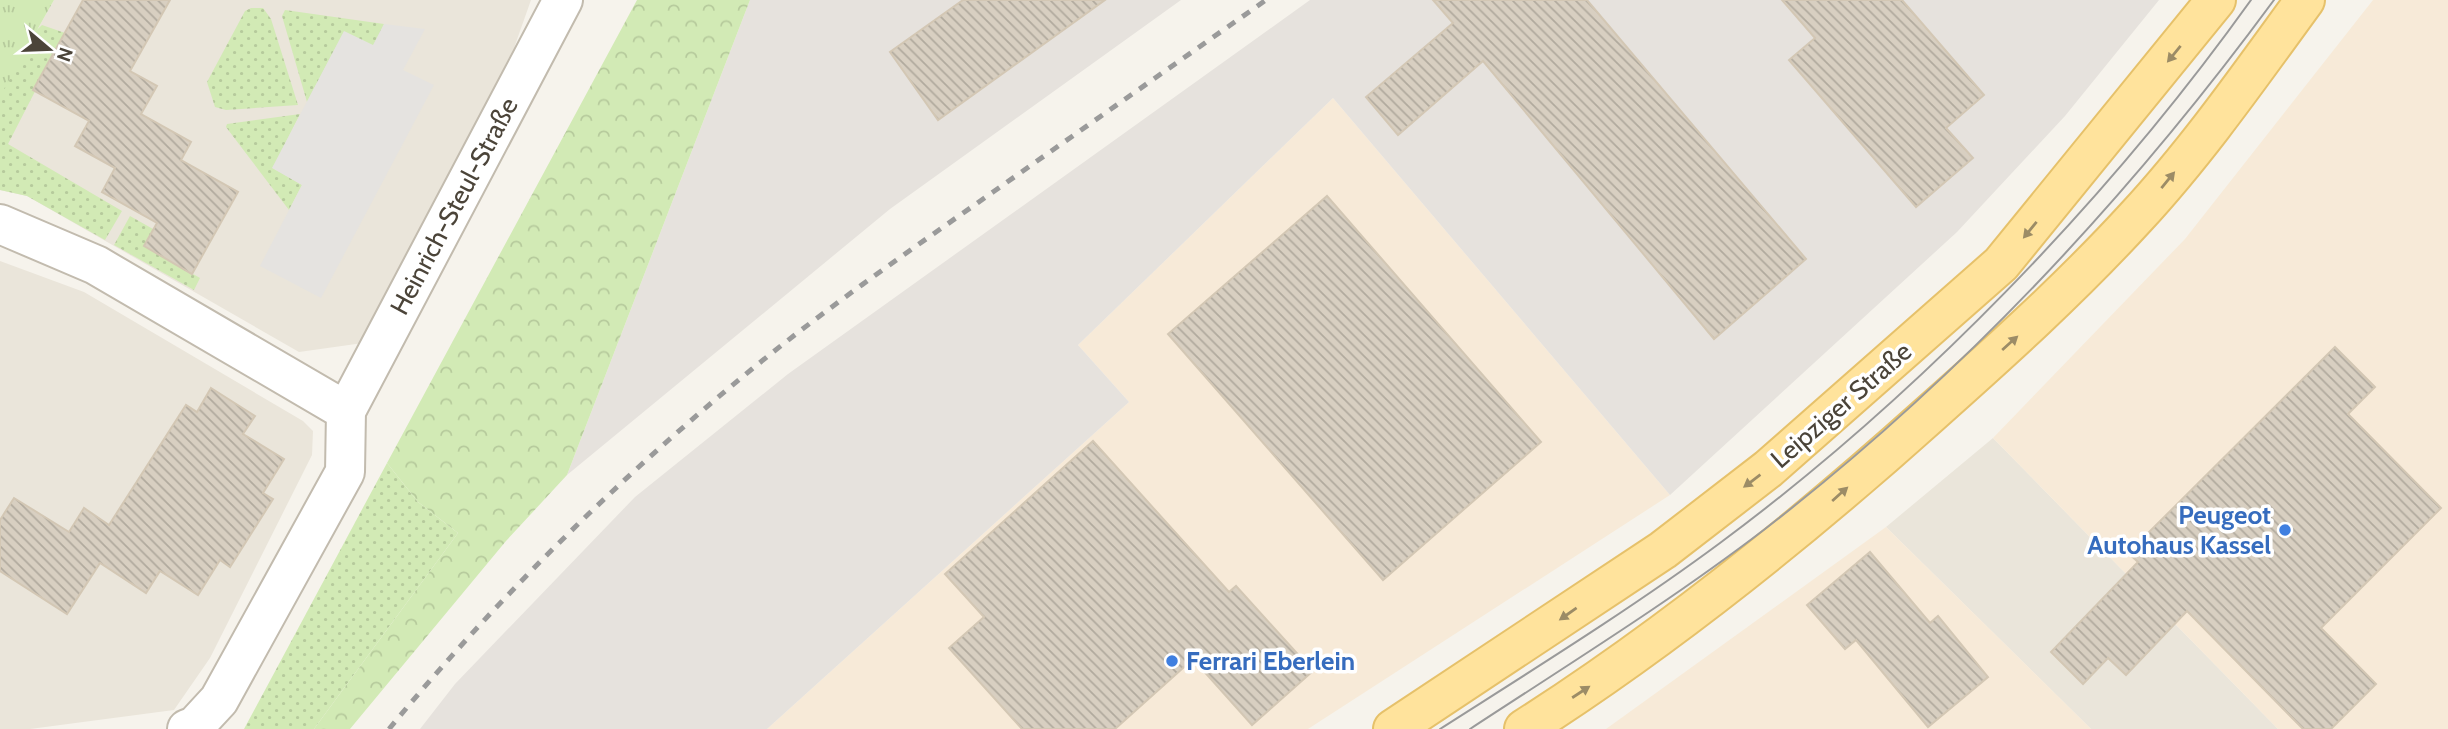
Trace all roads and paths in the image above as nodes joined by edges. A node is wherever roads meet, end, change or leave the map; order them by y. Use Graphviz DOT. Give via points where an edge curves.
graph roads {
  1 [pos="563,0"];
  2 [pos="2216,0"];
  3 [pos="2305,0"];
  4 [pos="0,224"];
  5 [pos="346,411"];
  6 [pos="187,729"];
  7 [pos="1393,729"];
  8 [pos="1524,729"];
  1 -- 5 [label="street, Heinrich-Steul-Straße"];
  2 -- 7 [label="main road, Leipziger Straße, one-way" via="2001,264 1768,469 1663,550"];
  8 -- 3 [label="main road, one-way" via="1594,684 1816,516 2053,305 2138,216 2217,120"];
  4 -- 5 [label="street" via="96,265"];
  5 -- 6 [label="street, Heinrich-Steul-Straße" via="345,472 219,701"];
}
